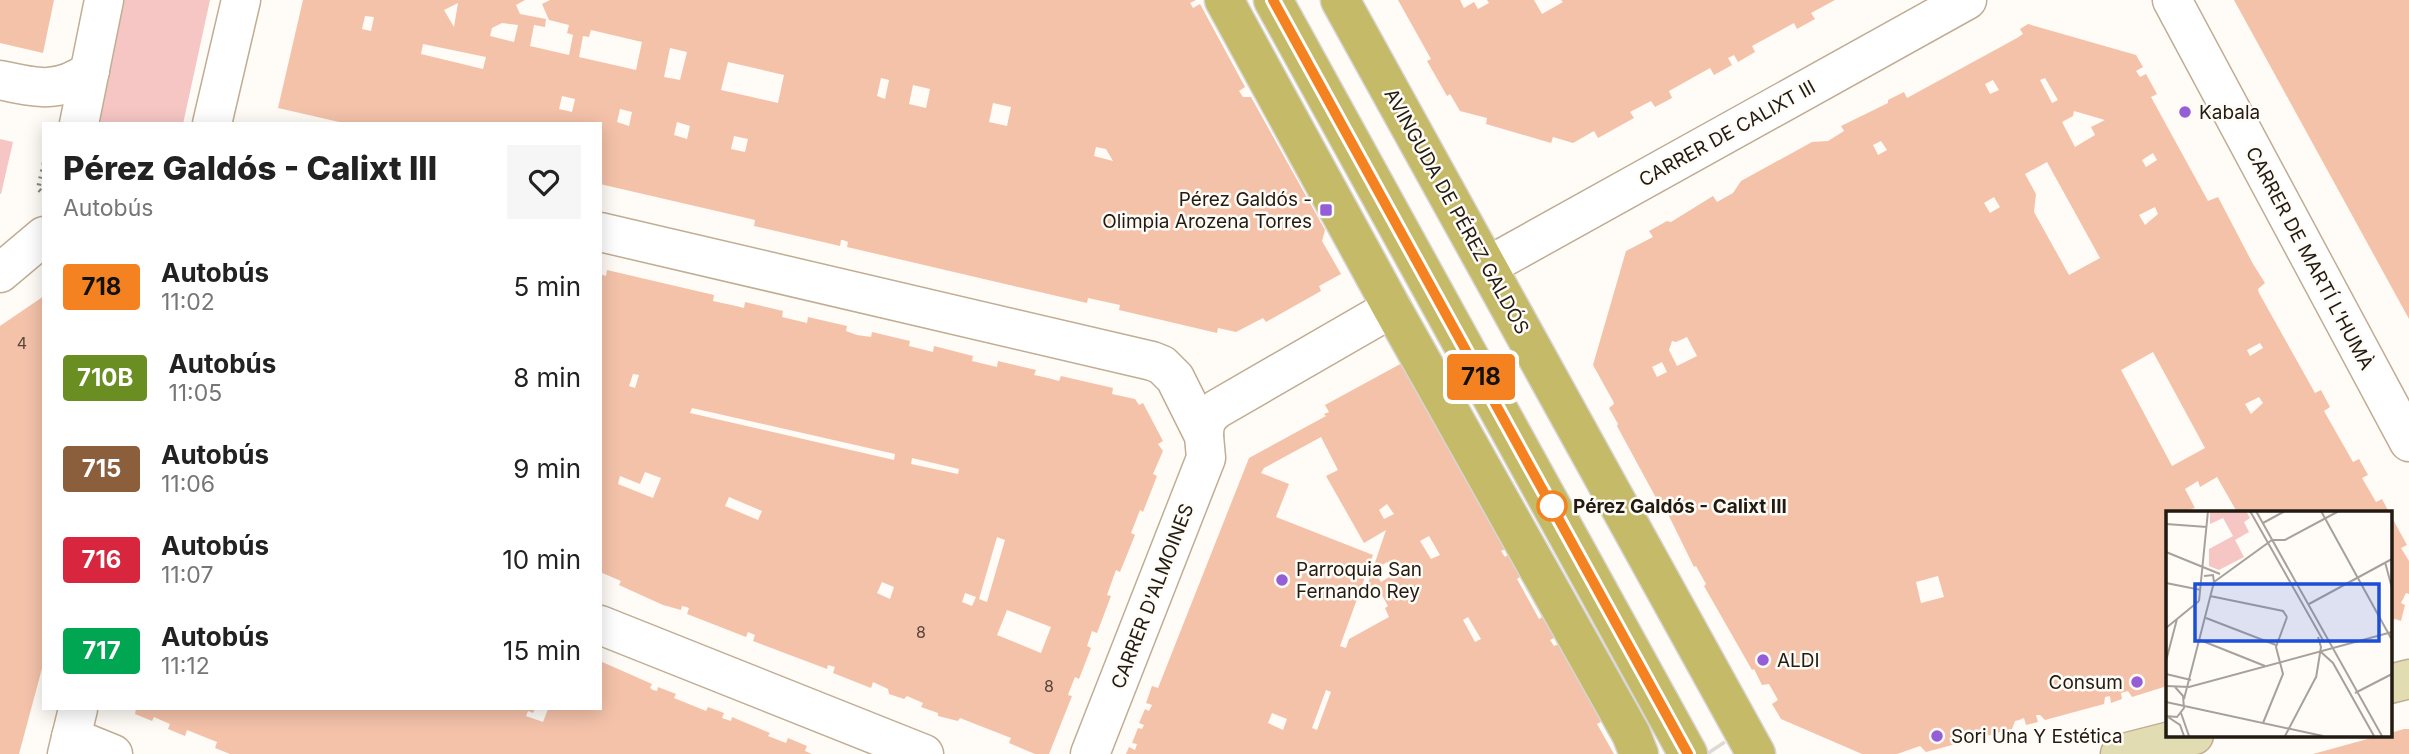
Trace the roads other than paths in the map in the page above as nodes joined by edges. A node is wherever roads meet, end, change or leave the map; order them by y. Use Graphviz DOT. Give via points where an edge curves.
graph roads {
  1 [pos="104,0"];
  2 [pos="241,0"];
  3 [pos="1224,0"];
  4 [pos="1273,0"];
  5 [pos="1294,0"];
  6 [pos="1340,0"];
  7 [pos="1967,0"];
  8 [pos="2172,0"];
  9 [pos="90,71"];
  10 [pos="0,80"];
  11 [pos="79,122"];
  12 [pos="212,122"];
  13 [pos="602,232"];
  14 [pos="42,238"];
  15 [pos="1488,267"];
  16 [pos="0,273"];
  17 [pos="1392,308"];
  18 [pos="1204,436"];
  19 [pos="2409,442"];
  20 [pos="602,626"];
  21 [pos="2409,679"];
  22 [pos="2392,683"];
  23 [pos="72,733"];
  24 [pos="2190,736"];
  25 [pos="1698,752"];
  26 [pos="113,754"];
  27 [pos="924,754"];
  28 [pos="1090,754"];
  29 [pos="1639,754"];
  30 [pos="1756,754"];
  31 [pos="2120,754"];
  1 -- 9 [label="street"];
  2 -- 12 [label="street"];
  3 -- 17 [label="main road"];
  4 -- 25 [label="main road"];
  5 -- 25 [label="main road"];
  6 -- 15 [label="main road, AVINGUDA DE PÉREZ GALDÓS"];
  7 -- 15 [label="street, CARRER DE CALIXT III"];
  8 -- 19 [label="street, CARRER DE MARTÍ L’HUMÀ"];
  9 -- 10 [label="street" via="76,81 45,88"];
  9 -- 11 [label="street"];
  13 -- 18 [label="street" via="1152,361 1175,379"];
  14 -- 16 [label="street"];
  15 -- 30 [label="main road, AVINGUDA DE PÉREZ GALDÓS"];
  17 -- 18 [label="street" via="1217,409 1204,424"];
  17 -- 29 [label="main road"];
  18 -- 28 [label="street, CARRER D'ALMOINES" via="1206,458"];
  20 -- 27 [label="street"];
  21 -- 22 [label="main road"];
  23 -- 26 [label="street"];
  24 -- 31 [label="main road"];
}
